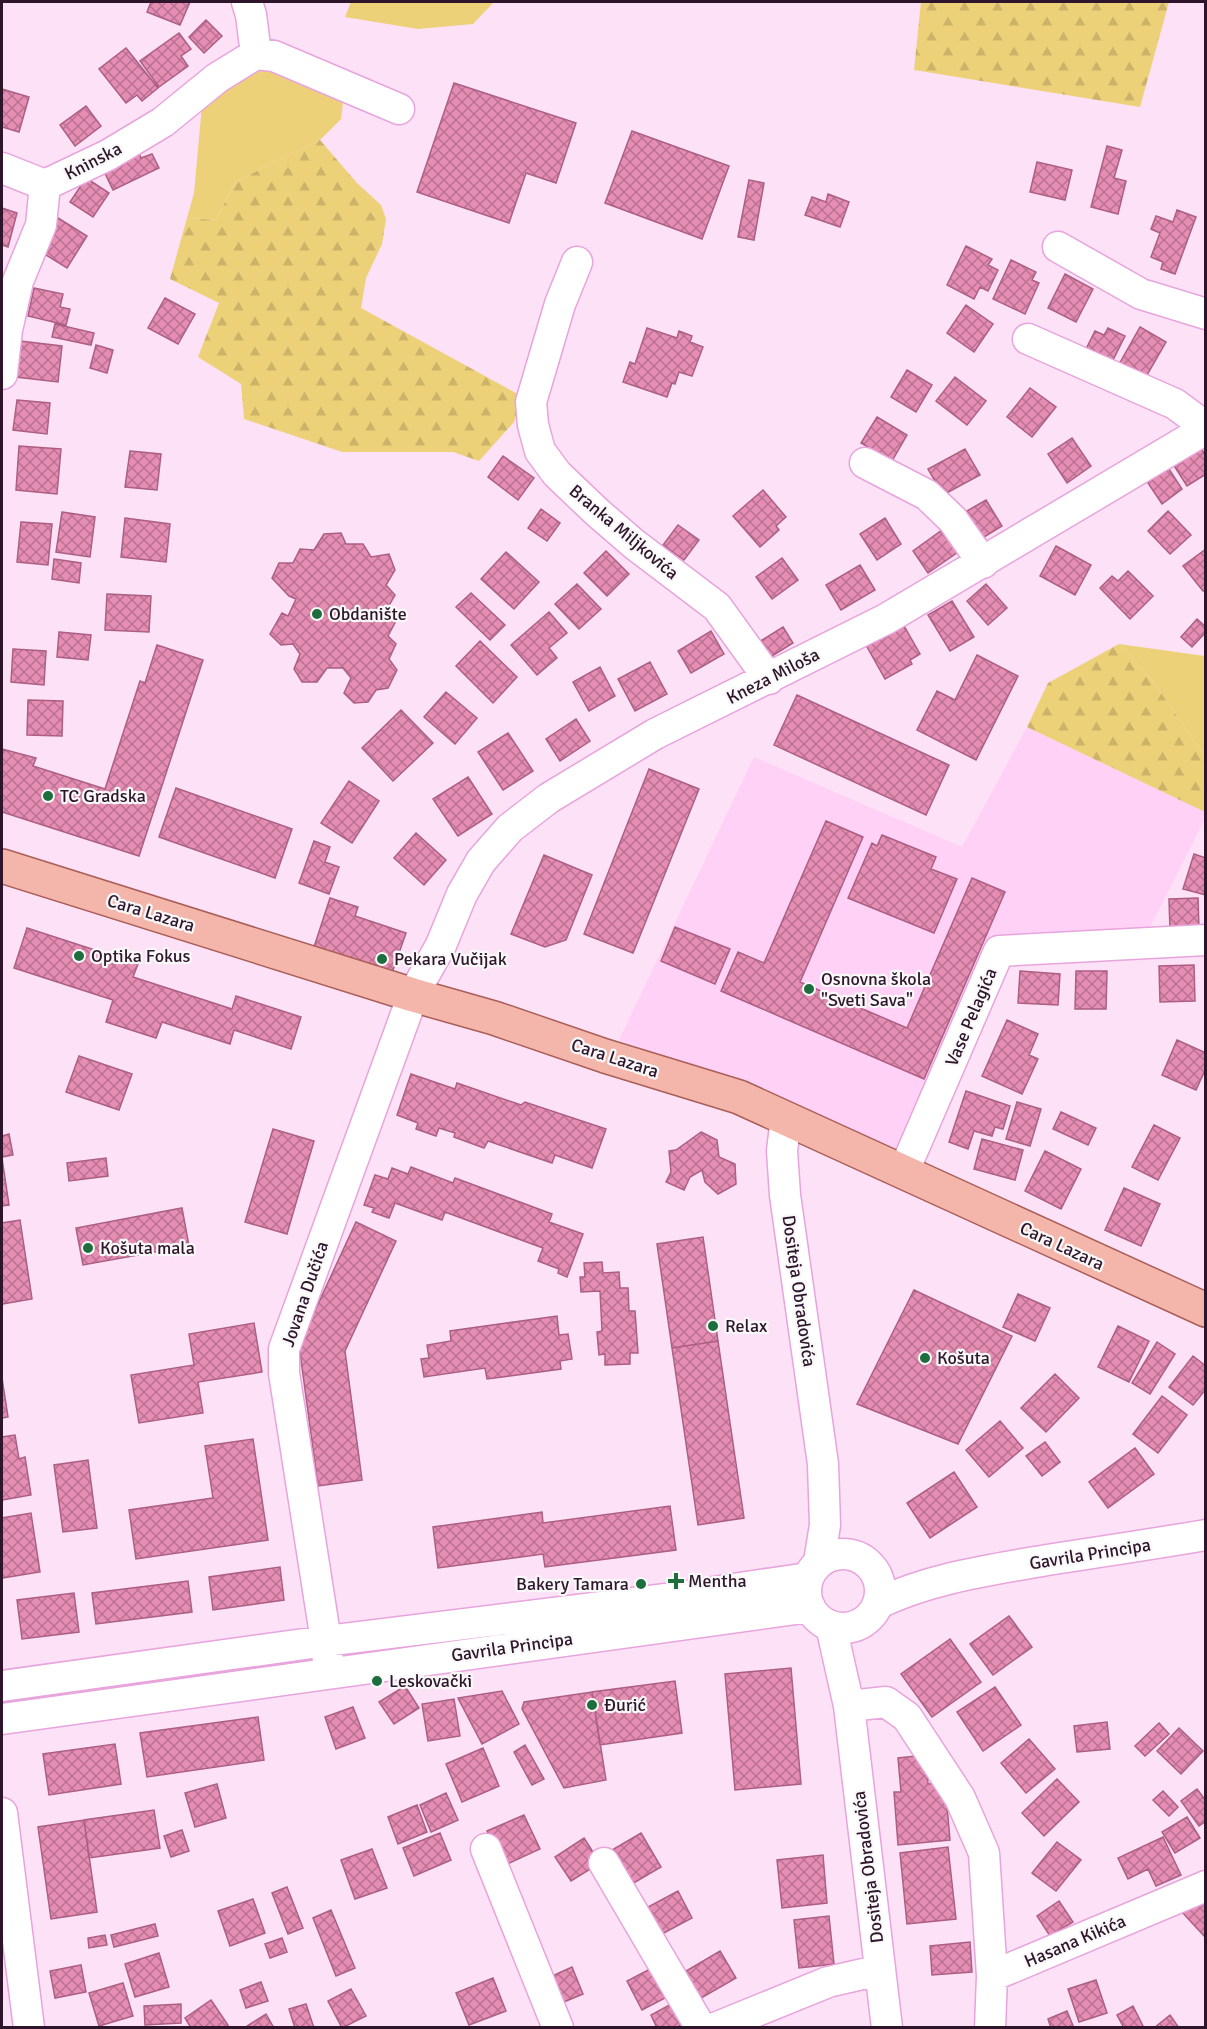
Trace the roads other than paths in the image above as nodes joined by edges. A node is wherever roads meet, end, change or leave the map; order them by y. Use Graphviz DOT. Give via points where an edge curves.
graph roads {
  1 [pos="247,2"];
  2 [pos="256,54"];
  3 [pos="399,109"];
  4 [pos="2,168"];
  5 [pos="45,185"];
  6 [pos="1058,247"];
  7 [pos="577,261"];
  8 [pos="1206,314"];
  9 [pos="1028,339"];
  10 [pos="2,374"];
  11 [pos="1206,428"];
  12 [pos="865,463"];
  13 [pos="983,563"];
  14 [pos="769,679"];
  15 [pos="2,866"];
  16 [pos="1206,940"];
  17 [pos="413,995"];
  18 [pos="786,1118"];
  19 [pos="903,1173"];
  20 [pos="1206,1310"];
  21 [pos="823,1464"];
  22 [pos="1206,1535"];
  23 [pos="864,1561"];
  24 [pos="974,1573"];
  25 [pos="834,1600"];
  26 [pos="326,1641"];
  27 [pos="329,1672"];
  28 [pos="2,1686"];
  29 [pos="849,1706"];
  30 [pos="2,1719"];
  31 [pos="2,1813"];
  32 [pos="486,1849"];
  33 [pos="604,1863"];
  34 [pos="1206,1886"];
  35 [pos="880,1970"];
  36 [pos="992,1976"];
  37 [pos="29,2028"];
  38 [pos="558,2028"];
  39 [pos="701,2028"];
  40 [pos="715,2028"];
  41 [pos="886,2028"];
  42 [pos="990,2028"];
  1 -- 2 [label="street"];
  2 -- 3 [label="street" via="274,56"];
  2 -- 5 [label="street, Kninska" via="217,78 163,122 108,155"];
  4 -- 5 [label="street"];
  5 -- 10 [label="street, Kninska" via="42,225 18,281"];
  6 -- 8 [label="street" via="1142,294"];
  7 -- 14 [label="street, Branka Miljkovića" via="531,402 540,451 557,474 598,513 717,607"];
  9 -- 11 [label="street" via="1175,404"];
  11 -- 13 [label="street, Kneza Miloša"];
  12 -- 13 [label="street" via="927,495 953,520"];
  13 -- 14 [label="street, Kneza Miloša" via="886,619"];
  14 -- 17 [label="street, Kneza Miloša" via="601,765 510,828 481,861"];
  15 -- 17 [label="main road, Cara Lazara"];
  16 -- 19 [label="street, Vase Pelagića" via="999,951"];
  17 -- 18 [label="main road, Cara Lazara" via="739,1097"];
  17 -- 26 [label="street, Jovana Dučića" via="284,1349 284,1372"];
  18 -- 19 [label="main road, Cara Lazara"];
  18 -- 21 [label="street, Dositeja Obradovića" via="782,1151 785,1195"];
  19 -- 20 [label="main road, Cara Lazara"];
  21 -- 23 [label="street, Dositeja Obradovića"];
  21 -- 25 [label="street, Dositeja Obradovića" via="825,1526"];
  22 -- 24 [label="street, Gavrila Principa"];
  23 -- 24 [label="street, Gavrila Principa" via="900,1573"];
  23 -- 25 [label="street, Gavrila Principa" via="837,1554"];
  23 -- 25 [label="street, Dositeja Obradovića" via="880,1584"];
  24 -- 25 [label="street, Gavrila Principa" via="902,1592"];
  25 -- 26 [label="street, Gavrila Principa" via="666,1599"];
  25 -- 27 [label="street, Gavrila Principa"];
  25 -- 29 [label="street, Dositeja Obradovića"];
  26 -- 27 [label="street, Jovana Dučića"];
  26 -- 28 [label="street, Gavrila Principa"];
  27 -- 30 [label="street, Gavrila Principa"];
  29 -- 35 [label="street, Dositeja Obradovića"];
  29 -- 36 [label="street" via="886,1702 907,1717 960,1798 984,1853"];
  31 -- 37 [label="street"];
  32 -- 38 [label="street"];
  33 -- 39 [label="street"];
  34 -- 36 [label="street, Hasana Kikića"];
  35 -- 40 [label="street" via="828,1982"];
  35 -- 41 [label="street, Dositeja Obradovića"];
  36 -- 42 [label="street"];
}
